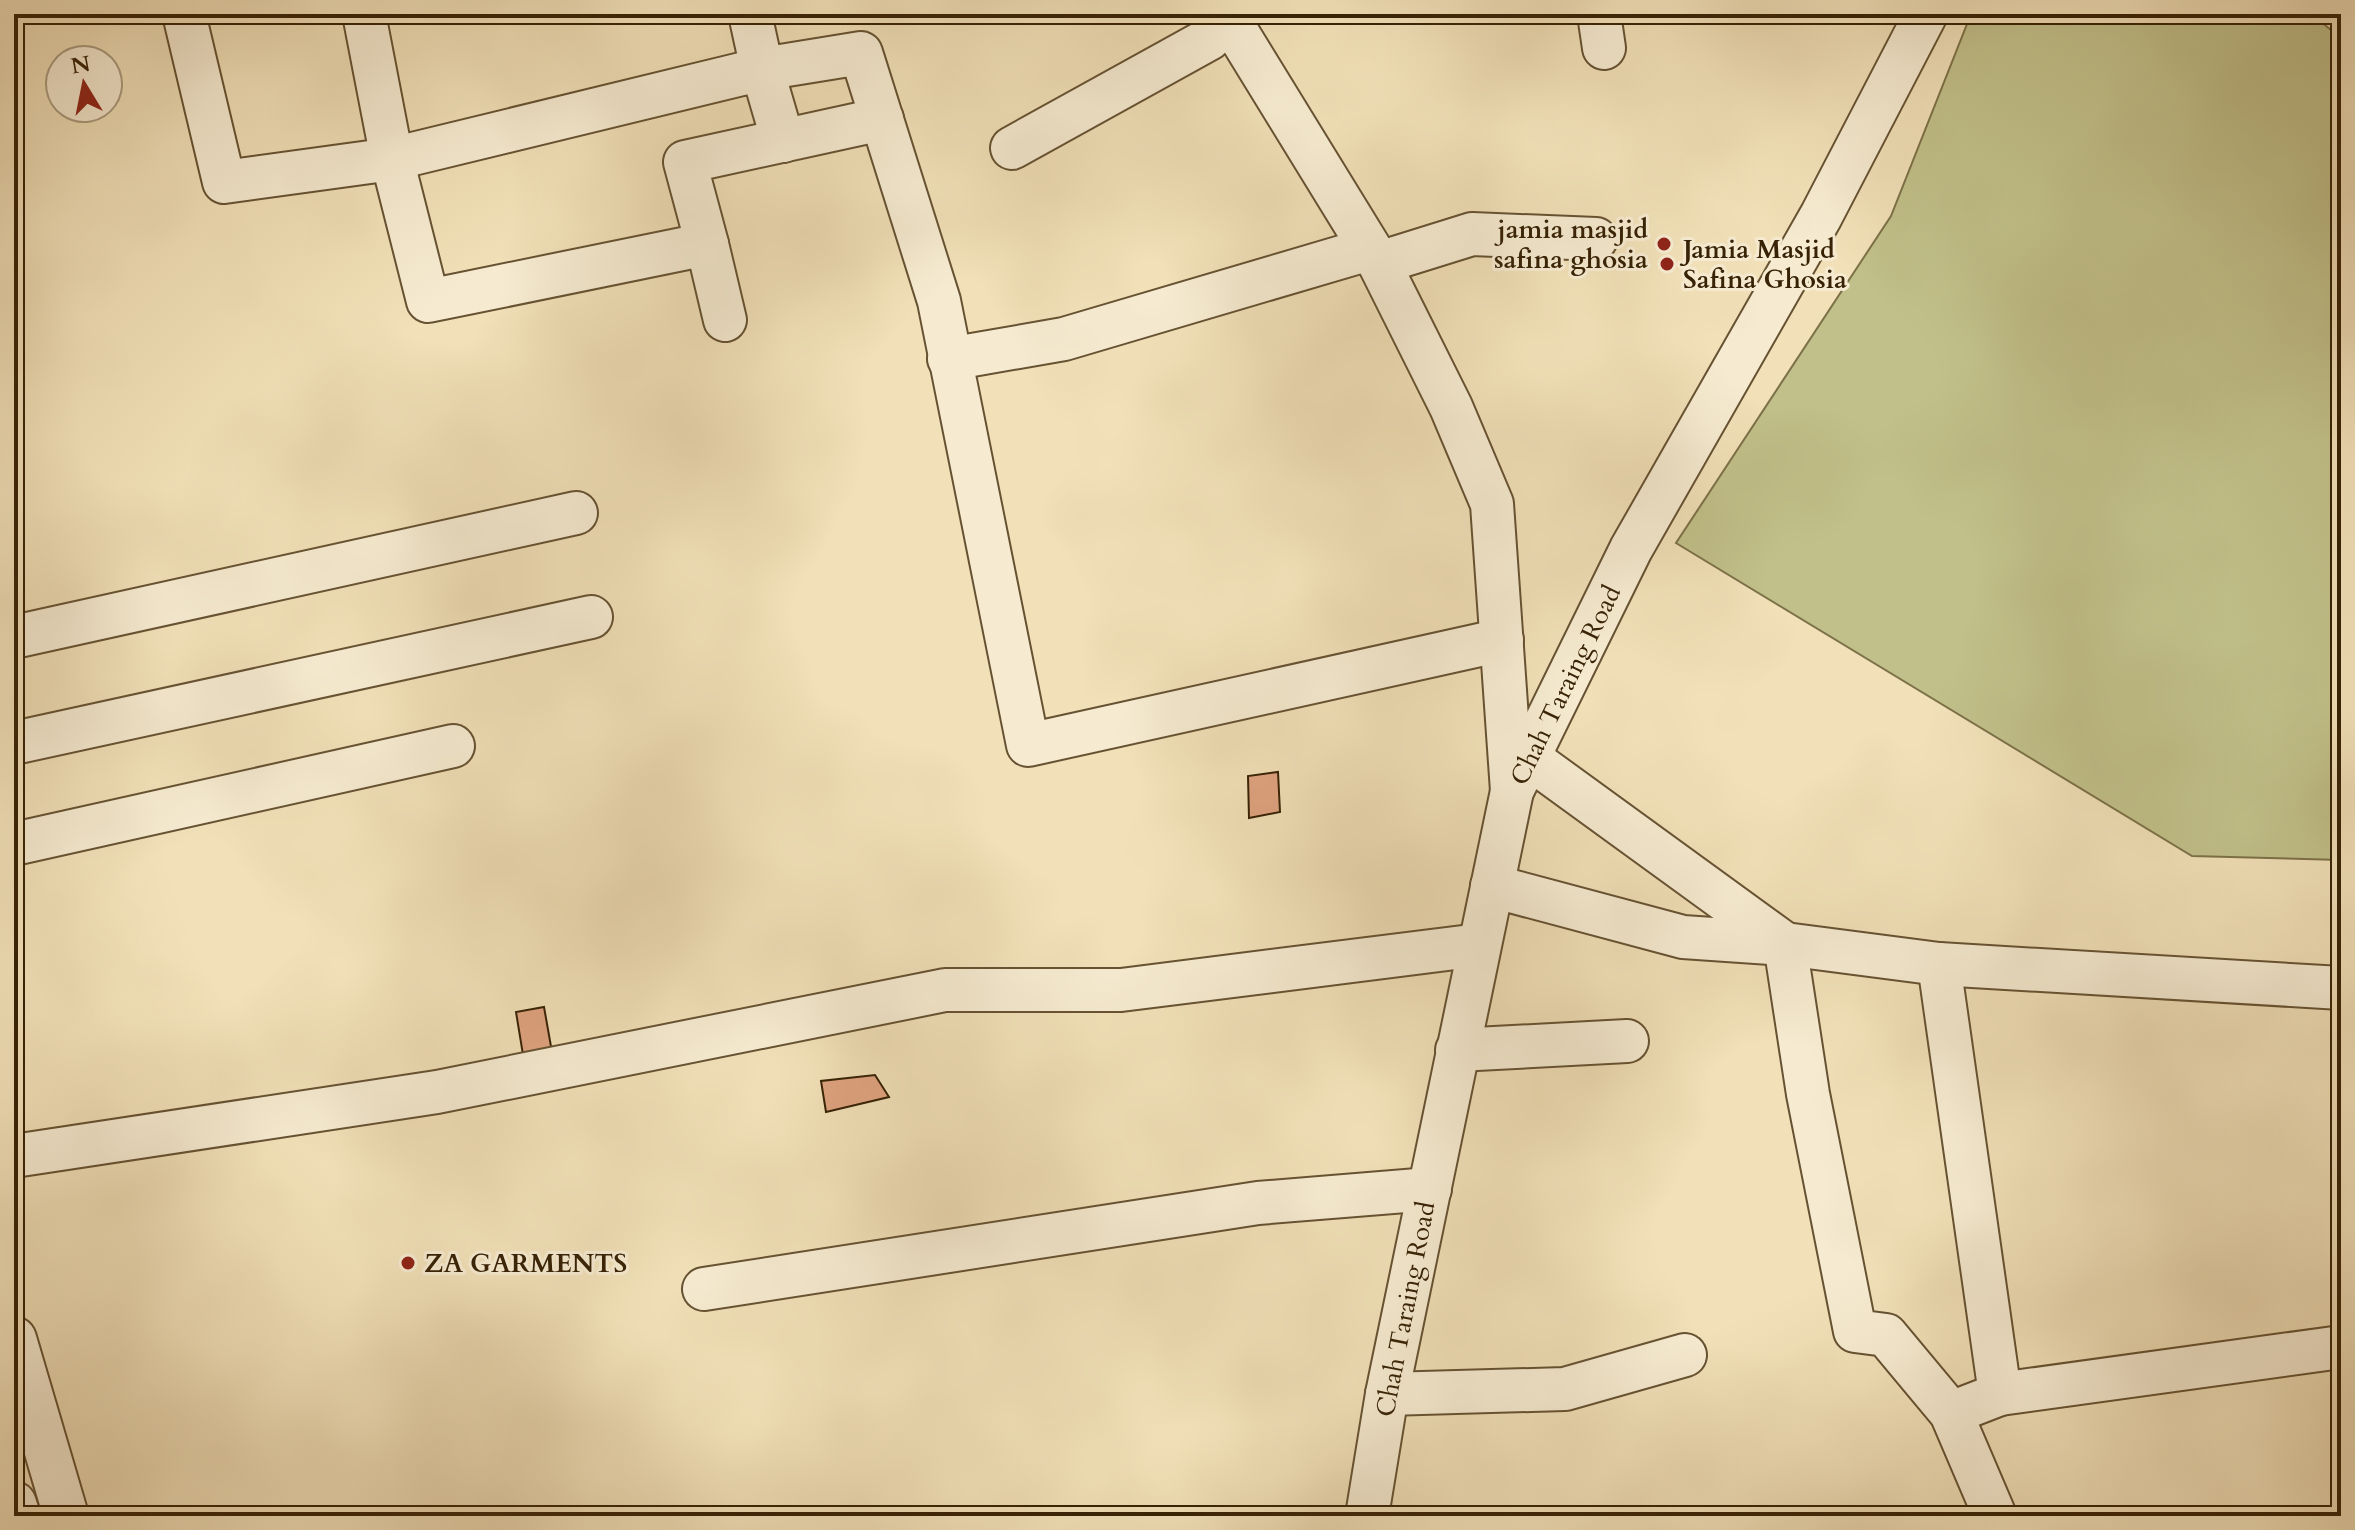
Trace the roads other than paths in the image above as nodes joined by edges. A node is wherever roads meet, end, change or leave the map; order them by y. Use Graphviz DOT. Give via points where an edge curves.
graph roads {
  1 [pos="184,14"];
  2 [pos="364,14"];
  3 [pos="750,14"];
  4 [pos="1926,14"];
  5 [pos="1230,15"];
  6 [pos="762,69"];
  7 [pos="882,119"];
  8 [pos="783,141"];
  9 [pos="1012,148"];
  10 [pos="392,159"];
  11 [pos="1596,239"];
  12 [pos="707,244"];
  13 [pos="1374,256"];
  14 [pos="725,320"];
  15 [pos="949,359"];
  16 [pos="576,513"];
  17 [pos="591,617"];
  18 [pos="14,637"];
  19 [pos="1502,640"];
  20 [pos="14,743"];
  21 [pos="453,746"];
  22 [pos="1520,774"];
  23 [pos="14,844"];
  24 [pos="1492,886"];
  25 [pos="1785,944"];
  26 [pos="1479,945"];
  27 [pos="1939,964"];
  28 [pos="2341,988"];
  29 [pos="1627,1041"];
  30 [pos="1457,1050"];
  31 [pos="14,1156"];
  32 [pos="1430,1189"];
  33 [pos="704,1289"];
  34 [pos="14,1339"];
  35 [pos="2341,1347"];
  36 [pos="1685,1355"];
  37 [pos="1387,1394"];
  38 [pos="2000,1394"];
  39 [pos="1951,1413"];
  40 [pos="14,1504"];
  41 [pos="18,1516"];
  42 [pos="66,1516"];
  43 [pos="1367,1516"];
  44 [pos="1995,1516"];
  1 -- 10 [label="street" via="224,182"];
  2 -- 10 [label="street"];
  3 -- 6 [label="street"];
  4 -- 22 [label="street, Chah Taraing Road" via="1821,216 1631,549"];
  5 -- 9 [label="street" via="1209,39"];
  5 -- 13 [label="street"];
  6 -- 7 [label="street" via="861,53"];
  6 -- 8 [label="street"];
  6 -- 10 [label="street"];
  7 -- 8 [label="street"];
  7 -- 15 [label="street" via="939,301"];
  8 -- 12 [label="street" via="685,162"];
  10 -- 12 [label="street" via="428,301"];
  11 -- 13 [label="street" via="1472,234"];
  12 -- 14 [label="street"];
  13 -- 15 [label="street" via="1064,339"];
  13 -- 19 [label="street" via="1451,407 1492,504"];
  15 -- 19 [label="street" via="1028,745"];
  16 -- 18 [label="street"];
  17 -- 20 [label="street"];
  19 -- 22 [label="street"];
  21 -- 23 [label="street"];
  22 -- 24 [label="street, Chah Taraing Road"];
  22 -- 25 [label="street"];
  24 -- 25 [label="street" via="1683,937"];
  24 -- 26 [label="street, Chah Taraing Road"];
  25 -- 27 [label="street"];
  25 -- 39 [label="street" via="1808,1094 1855,1331 1886,1335"];
  26 -- 30 [label="street, Chah Taraing Road"];
  26 -- 31 [label="street" via="1121,990 945,990 437,1092"];
  27 -- 28 [label="street"];
  27 -- 38 [label="street"];
  29 -- 30 [label="street"];
  30 -- 32 [label="street, Chah Taraing Road"];
  32 -- 33 [label="street" via="1258,1203"];
  32 -- 37 [label="street, Chah Taraing Road"];
  34 -- 42 [label="street"];
  35 -- 38 [label="street"];
  36 -- 37 [label="street" via="1565,1389"];
  37 -- 43 [label="street, Chah Taraing Road"];
  38 -- 39 [label="street"];
  39 -- 44 [label="street"];
  40 -- 41 [label="street"];
}
